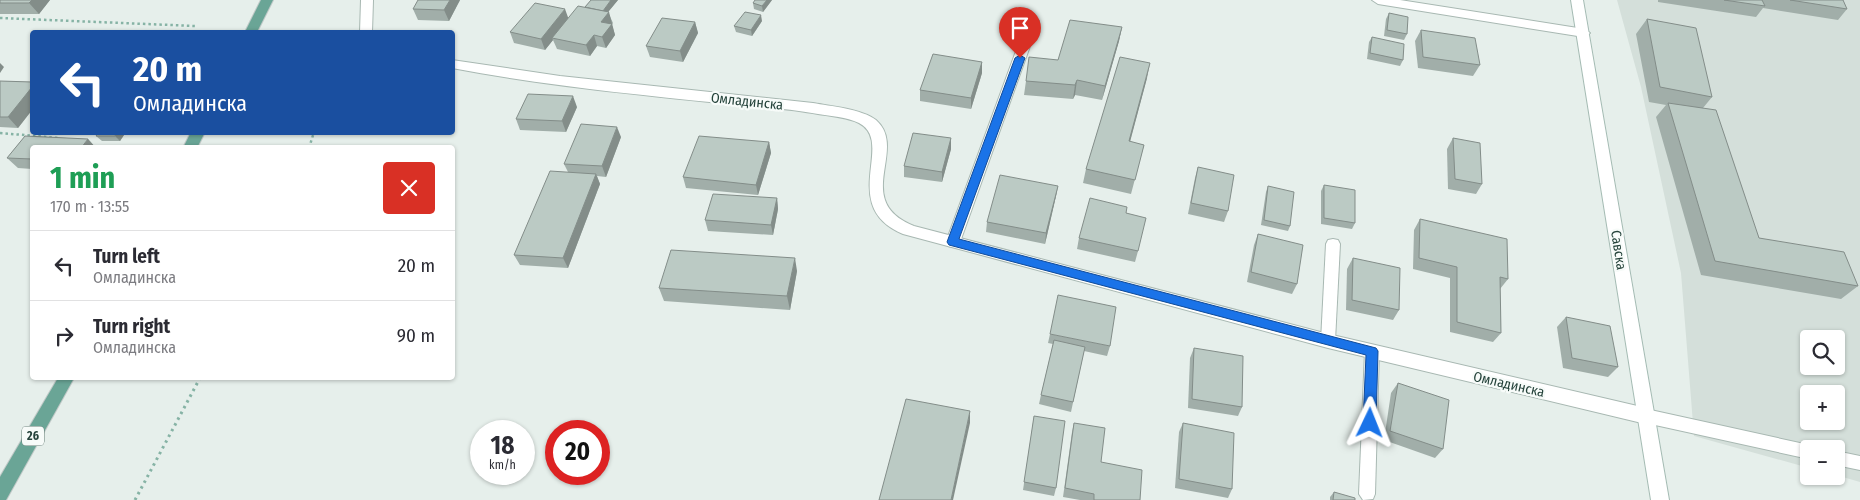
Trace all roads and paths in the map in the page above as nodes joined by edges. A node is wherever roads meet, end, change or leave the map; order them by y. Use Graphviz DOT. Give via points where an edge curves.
graph roads {
  1 [pos="267,0"];
  2 [pos="367,0"];
  3 [pos="1378,0"];
  4 [pos="1578,0"];
  5 [pos="0,18"];
  6 [pos="1033,21"];
  7 [pos="195,26"];
  8 [pos="252,30"];
  9 [pos="366,30"];
  10 [pos="1584,33"];
  11 [pos="455,64"];
  12 [pos="0,133"];
  13 [pos="65,138"];
  14 [pos="953,242"];
  15 [pos="1333,244"];
  16 [pos="1328,341"];
  17 [pos="1372,351"];
  18 [pos="65,380"];
  19 [pos="199,380"];
  20 [pos="1646,416"];
  21 [pos="1800,450"];
  22 [pos="1845,460"];
  23 [pos="1860,464"];
  24 [pos="0,494"];
  25 [pos="1367,494"];
  26 [pos="135,500"];
  27 [pos="1660,500"];
  1 -- 8 [label="main road"];
  2 -- 9 [label="street"];
  3 -- 10 [label="lane"];
  4 -- 10 [label="street, Савска"];
  5 -- 7 [label="path"];
  6 -- 14 [label="lane"];
  10 -- 20 [label="street, Савска"];
  11 -- 14 [label="street, Омладинска" via="622,88 810,107 851,116 871,124 880,141 877,198 883,215 895,224"];
  12 -- 13 [label="path"];
  14 -- 16 [label="street, Омладинска"];
  15 -- 16 [label="lane"];
  16 -- 17 [label="street, Омладинска"];
  17 -- 20 [label="street, Омладинска"];
  17 -- 25 [label="lane"];
  18 -- 24 [label="main road, 26"];
  19 -- 26 [label="path"];
  20 -- 21 [label="lane"];
  20 -- 27 [label="street, Савска"];
  22 -- 23 [label="lane"];
}
